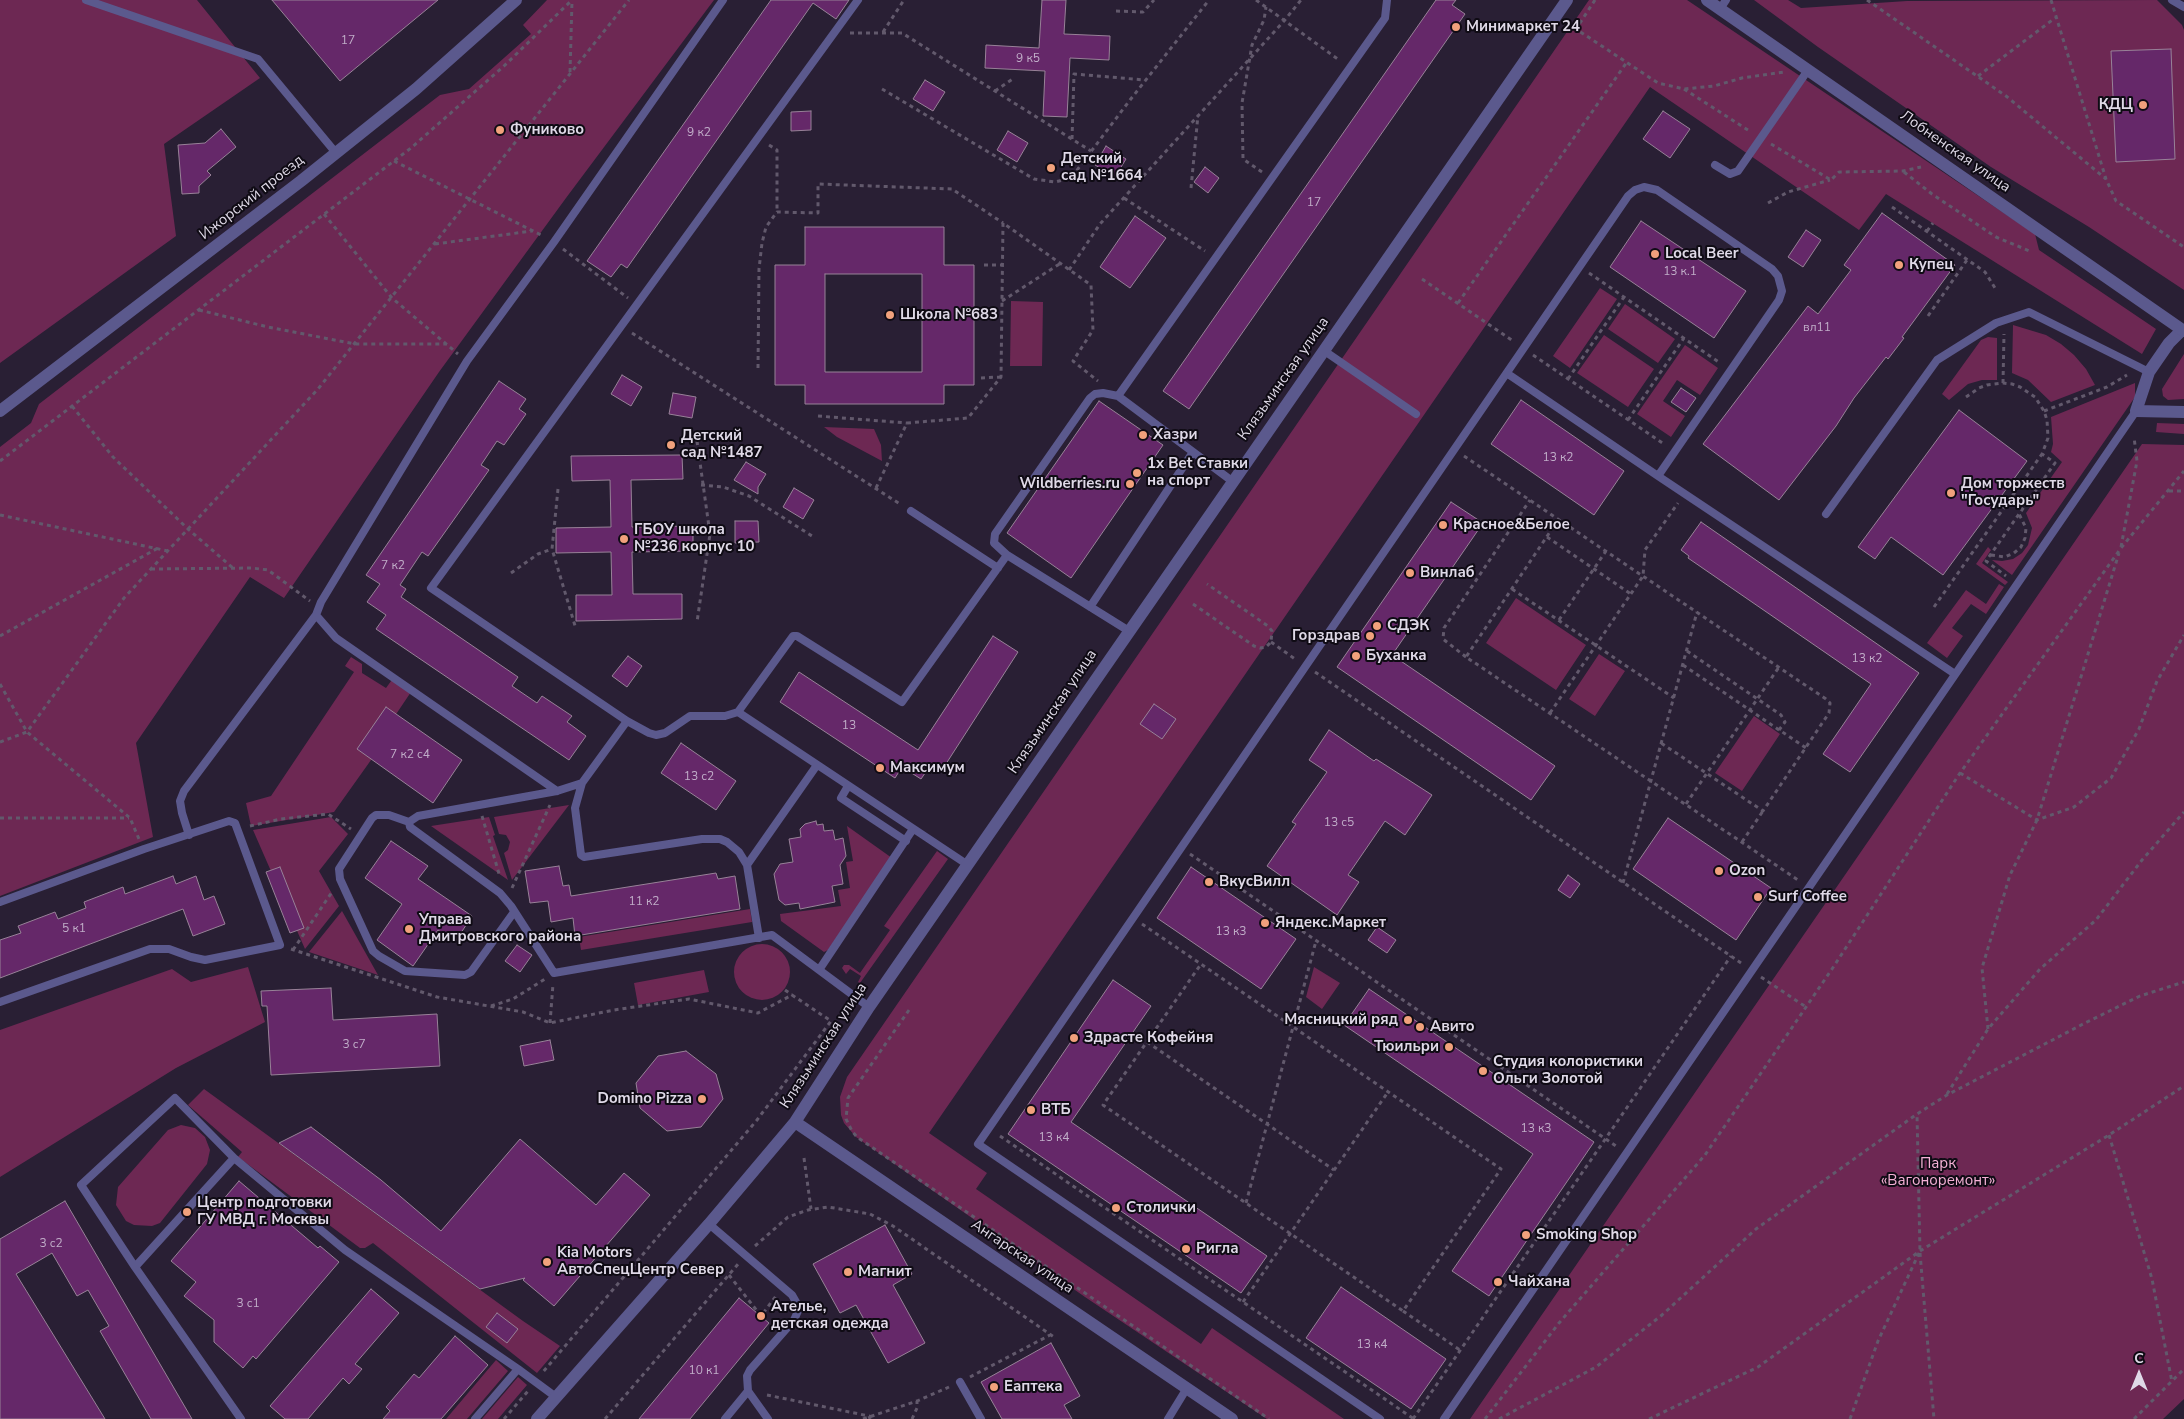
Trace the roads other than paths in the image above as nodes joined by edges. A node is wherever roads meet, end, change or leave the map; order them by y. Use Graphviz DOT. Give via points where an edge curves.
graph roads {
  1 [pos="86,0"];
  2 [pos="516,0"];
  3 [pos="723,0"];
  4 [pos="858,0"];
  5 [pos="1386,0"];
  6 [pos="1567,0"];
  7 [pos="1707,0"];
  8 [pos="2172,0"];
  9 [pos="1723,4"];
  10 [pos="2184,7"];
  11 [pos="1808,70"];
  12 [pos="336,153"];
  13 [pos="1715,165"];
  14 [pos="2183,330"];
  15 [pos="1324,350"];
  16 [pos="2144,370"];
  17 [pos="1508,374"];
  18 [pos="1118,396"];
  19 [pos="2136,410"];
  20 [pos="0,411"];
  21 [pos="2184,412"];
  22 [pos="1416,414"];
  23 [pos="1193,452"];
  24 [pos="1658,476"];
  25 [pos="1232,480"];
  26 [pos="911,511"];
  27 [pos="1826,514"];
  28 [pos="1007,555"];
  29 [pos="998,568"];
  30 [pos="1090,607"];
  31 [pos="317,611"];
  32 [pos="1129,631"];
  33 [pos="1955,674"];
  34 [pos="738,712"];
  35 [pos="627,721"];
  36 [pos="817,765"];
  37 [pos="582,783"];
  38 [pos="848,786"];
  39 [pos="557,791"];
  40 [pos="409,822"];
  41 [pos="913,829"];
  42 [pos="189,835"];
  43 [pos="906,840"];
  44 [pos="747,865"];
  45 [pos="968,865"];
  46 [pos="0,902"];
  47 [pos="514,912"];
  48 [pos="759,938"];
  49 [pos="819,970"];
  50 [pos="0,1002"];
  51 [pos="869,1007"];
  52 [pos="794,1122"];
  53 [pos="234,1158"];
  54 [pos="709,1224"];
  55 [pos="136,1266"];
  56 [pos="518,1369"];
  57 [pos="960,1382"];
  58 [pos="1187,1388"];
  59 [pos="748,1391"];
  60 [pos="556,1397"];
  61 [pos="242,1419"];
  62 [pos="475,1419"];
  63 [pos="537,1419"];
  64 [pos="725,1419"];
  65 [pos="768,1419"];
  66 [pos="981,1419"];
  67 [pos="1168,1419"];
  68 [pos="1232,1419"];
  69 [pos="1380,1419"];
  70 [pos="1444,1419"];
  1 -- 12 [label="lane" via="258,59"];
  2 -- 12 [label="street, Ижорский проезд" via="416,89"];
  3 -- 31 [label="lane" via="467,362"];
  4 -- 35 [label="lane" via="431,588"];
  5 -- 18 [label="lane" via="1385,18"];
  6 -- 15 [label="street, Клязьминская улица"];
  7 -- 9 [label="street, Лобненская улица"];
  8 -- 10 [label="lane"];
  9 -- 11 [label="street, Лобненская улица"];
  11 -- 13 [label="lane" via="1738,171 1730,174"];
  11 -- 14 [label="street, Лобненская улица"];
  12 -- 20 [label="street, Ижорский проезд"];
  14 -- 16 [label="street"];
  15 -- 22 [label="lane"];
  15 -- 25 [label="street, Клязьминская улица"];
  16 -- 19 [label="street"];
  16 -- 27 [label="lane" via="2030,312 1996,323 1937,360"];
  17 -- 24 [label="lane"];
  17 -- 24 [label="lane" via="1635,190 1657,190 1772,268 1781,283 1779,300"];
  17 -- 69 [label="lane" via="978,1144"];
  18 -- 23 [label="lane"];
  18 -- 28 [label="lane" via="1103,393 1090,398 994,534 994,543"];
  19 -- 21 [label="street"];
  19 -- 33 [label="lane"];
  23 -- 25 [label="lane"];
  23 -- 30 [label="lane"];
  24 -- 33 [label="lane"];
  25 -- 32 [label="street, Клязьминская улица"];
  26 -- 29 [label="lane"];
  28 -- 29 [label="lane"];
  28 -- 30 [label="lane"];
  29 -- 34 [label="lane" via="902,702 793,636"];
  30 -- 32 [label="lane"];
  31 -- 39 [label="lane" via="336,638"];
  31 -- 42 [label="lane" via="184,791 180,801"];
  32 -- 45 [label="street, Клязьминская улица"];
  33 -- 70 [label="lane"];
  34 -- 35 [label="lane" via="726,716 690,716 665,733 656,735"];
  34 -- 36 [label="lane"];
  35 -- 37 [label="lane"];
  36 -- 38 [label="lane"];
  36 -- 44 [label="lane"];
  37 -- 39 [label="lane"];
  37 -- 44 [label="lane" via="575,808 581,855 584,857 712,838 734,846"];
  38 -- 41 [label="lane"];
  38 -- 43 [label="lane" via="841,798"];
  39 -- 40 [label="lane" via="418,816"];
  40 -- 47 [label="lane" via="410,827 507,899"];
  40 -- 47 [label="lane" via="389,815 376,815 339,870 340,879 373,950 379,956 405,971 458,976 472,972"];
  41 -- 43 [label="lane"];
  41 -- 45 [label="lane"];
  42 -- 46 [label="lane"];
  42 -- 50 [label="lane" via="229,821 235,823 280,946 205,960 169,949 150,949"];
  43 -- 49 [label="lane"];
  44 -- 48 [label="lane"];
  45 -- 51 [label="street, Клязьминская улица"];
  47 -- 48 [label="lane" via="554,973"];
  48 -- 49 [label="lane" via="772,935"];
  49 -- 51 [label="lane"];
  51 -- 52 [label="street, Клязьминская улица"];
  52 -- 54 [label="street, Клязьминская улица"];
  52 -- 58 [label="street, Ангарская улица"];
  53 -- 55 [label="lane"];
  53 -- 55 [label="lane" via="175,1098 82,1185"];
  53 -- 56 [label="lane" via="345,1250"];
  54 -- 59 [label="lane" via="792,1295 796,1302 798,1312 794,1320 750,1370"];
  54 -- 60 [label="street, Клязьминская улица"];
  55 -- 61 [label="lane"];
  56 -- 60 [label="lane"];
  56 -- 62 [label="lane"];
  57 -- 66 [label="lane"];
  58 -- 67 [label="lane"];
  58 -- 68 [label="street, Ангарская улица"];
  59 -- 64 [label="lane"];
  59 -- 65 [label="lane"];
  60 -- 63 [label="street, Клязьминская улица"];
}
